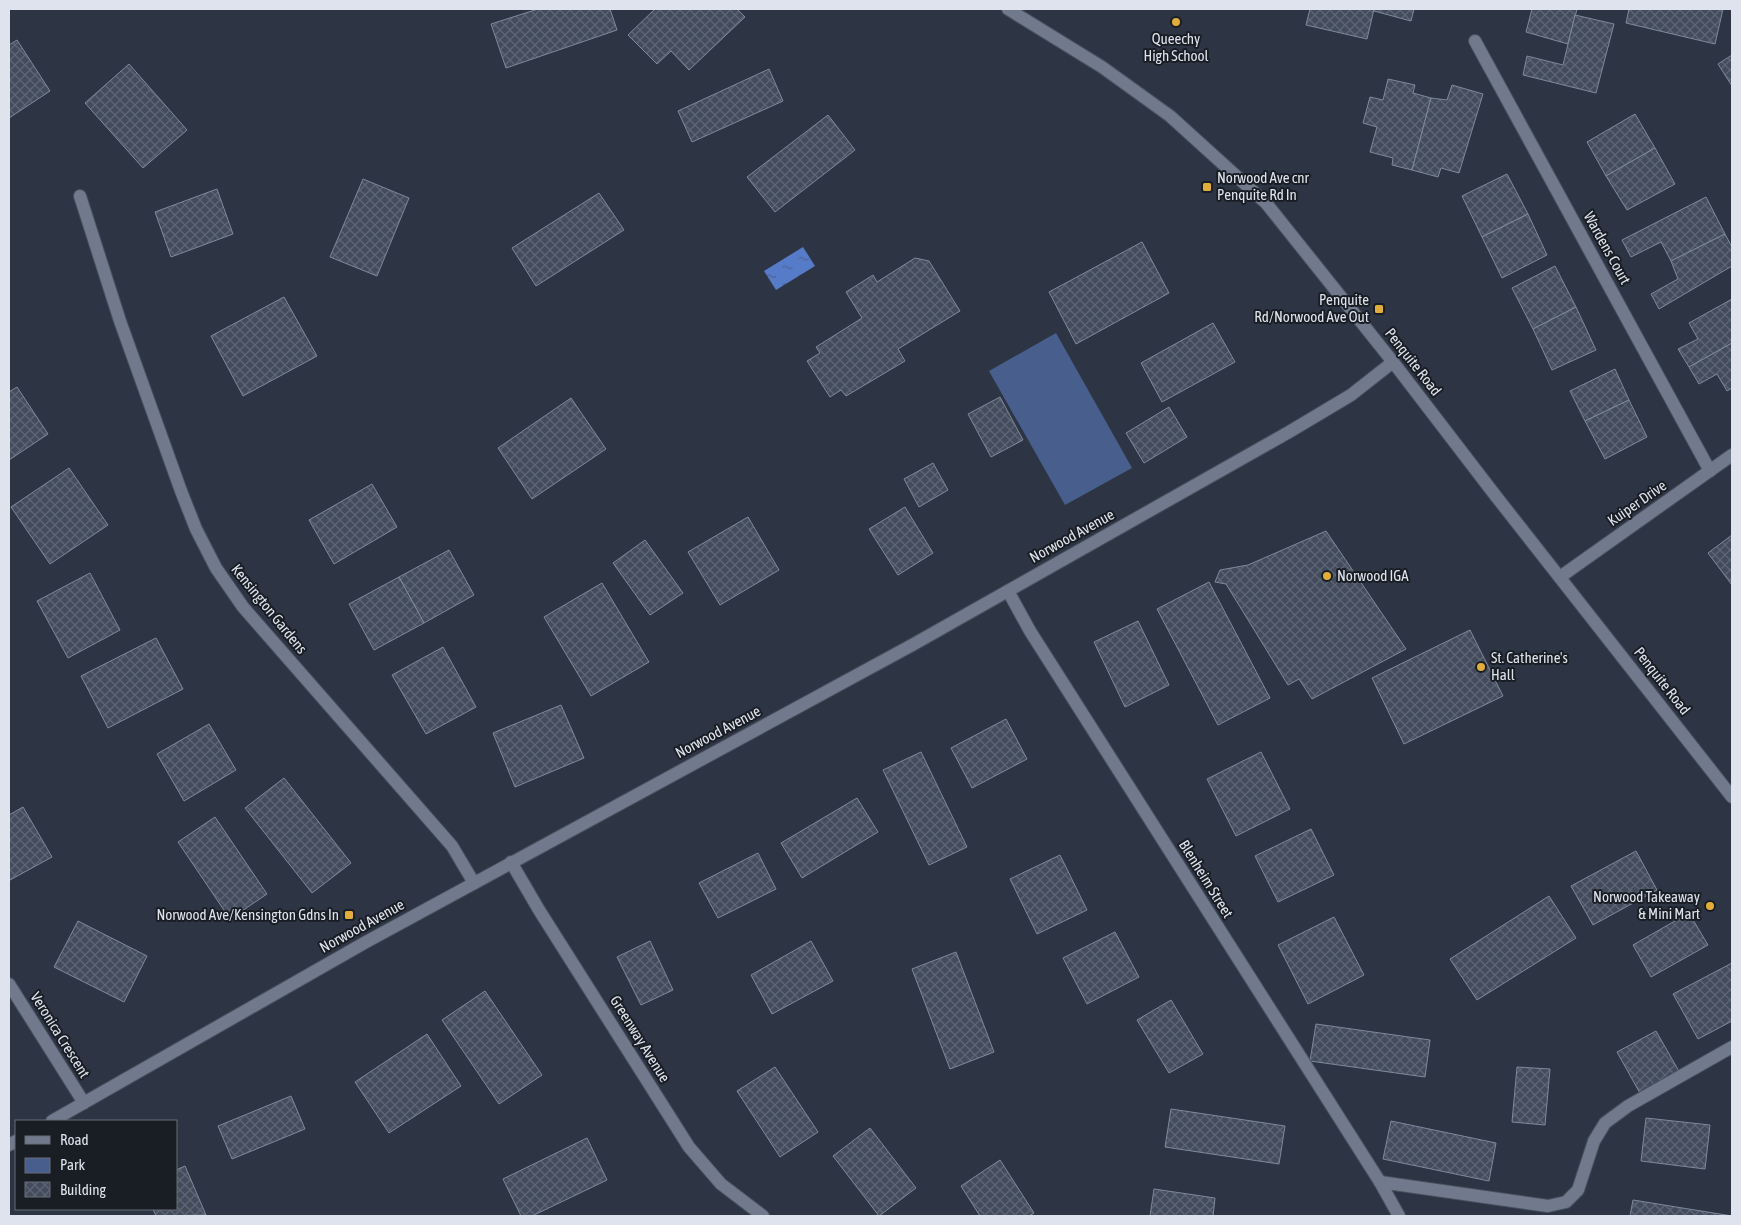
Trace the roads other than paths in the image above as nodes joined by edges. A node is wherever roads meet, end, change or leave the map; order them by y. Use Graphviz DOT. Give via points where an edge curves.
graph roads {
  1 [pos="1008,9"];
  2 [pos="1475,41"];
  3 [pos="80,196"];
  4 [pos="1393,362"];
  5 [pos="1732,455"];
  6 [pos="1710,471"];
  7 [pos="1560,577"];
  8 [pos="1008,591"];
  9 [pos="1732,797"];
  10 [pos="511,862"];
  11 [pos="474,883"];
  12 [pos="9,984"];
  13 [pos="1732,1048"];
  14 [pos="84,1103"];
  15 [pos="54,1120"];
  16 [pos="1380,1182"];
  17 [pos="763,1216"];
  18 [pos="1399,1216"];
  1 -- 4 [label="street, Penquite Road" via="1102,67 1170,116 1216,156 1266,203"];
  2 -- 6 [label="street, Wardens Court"];
  3 -- 11 [label="street, Kensington Gardens" via="180,491 216,568 243,608 452,846"];
  4 -- 7 [label="street, Penquite Road"];
  4 -- 8 [label="street, Norwood Avenue" via="1351,394 1289,432"];
  5 -- 6 [label="street, Kuiper Drive"];
  6 -- 7 [label="street, Kuiper Drive"];
  7 -- 9 [label="street, Penquite Road"];
  8 -- 10 [label="street, Norwood Avenue"];
  8 -- 16 [label="street, Blenheim Street" via="1030,631"];
  10 -- 11 [label="street, Norwood Avenue"];
  10 -- 17 [label="street, Greenway Avenue" via="689,1147 721,1184"];
  11 -- 14 [label="street, Norwood Avenue"];
  12 -- 14 [label="street, Veronica Crescent"];
  13 -- 16 [label="street" via="1628,1106 1605,1123 1594,1141 1578,1190 1566,1202 1548,1206"];
  14 -- 15 [label="street, Norwood Avenue"];
  16 -- 18 [label="street, Blenheim Street"];
}
